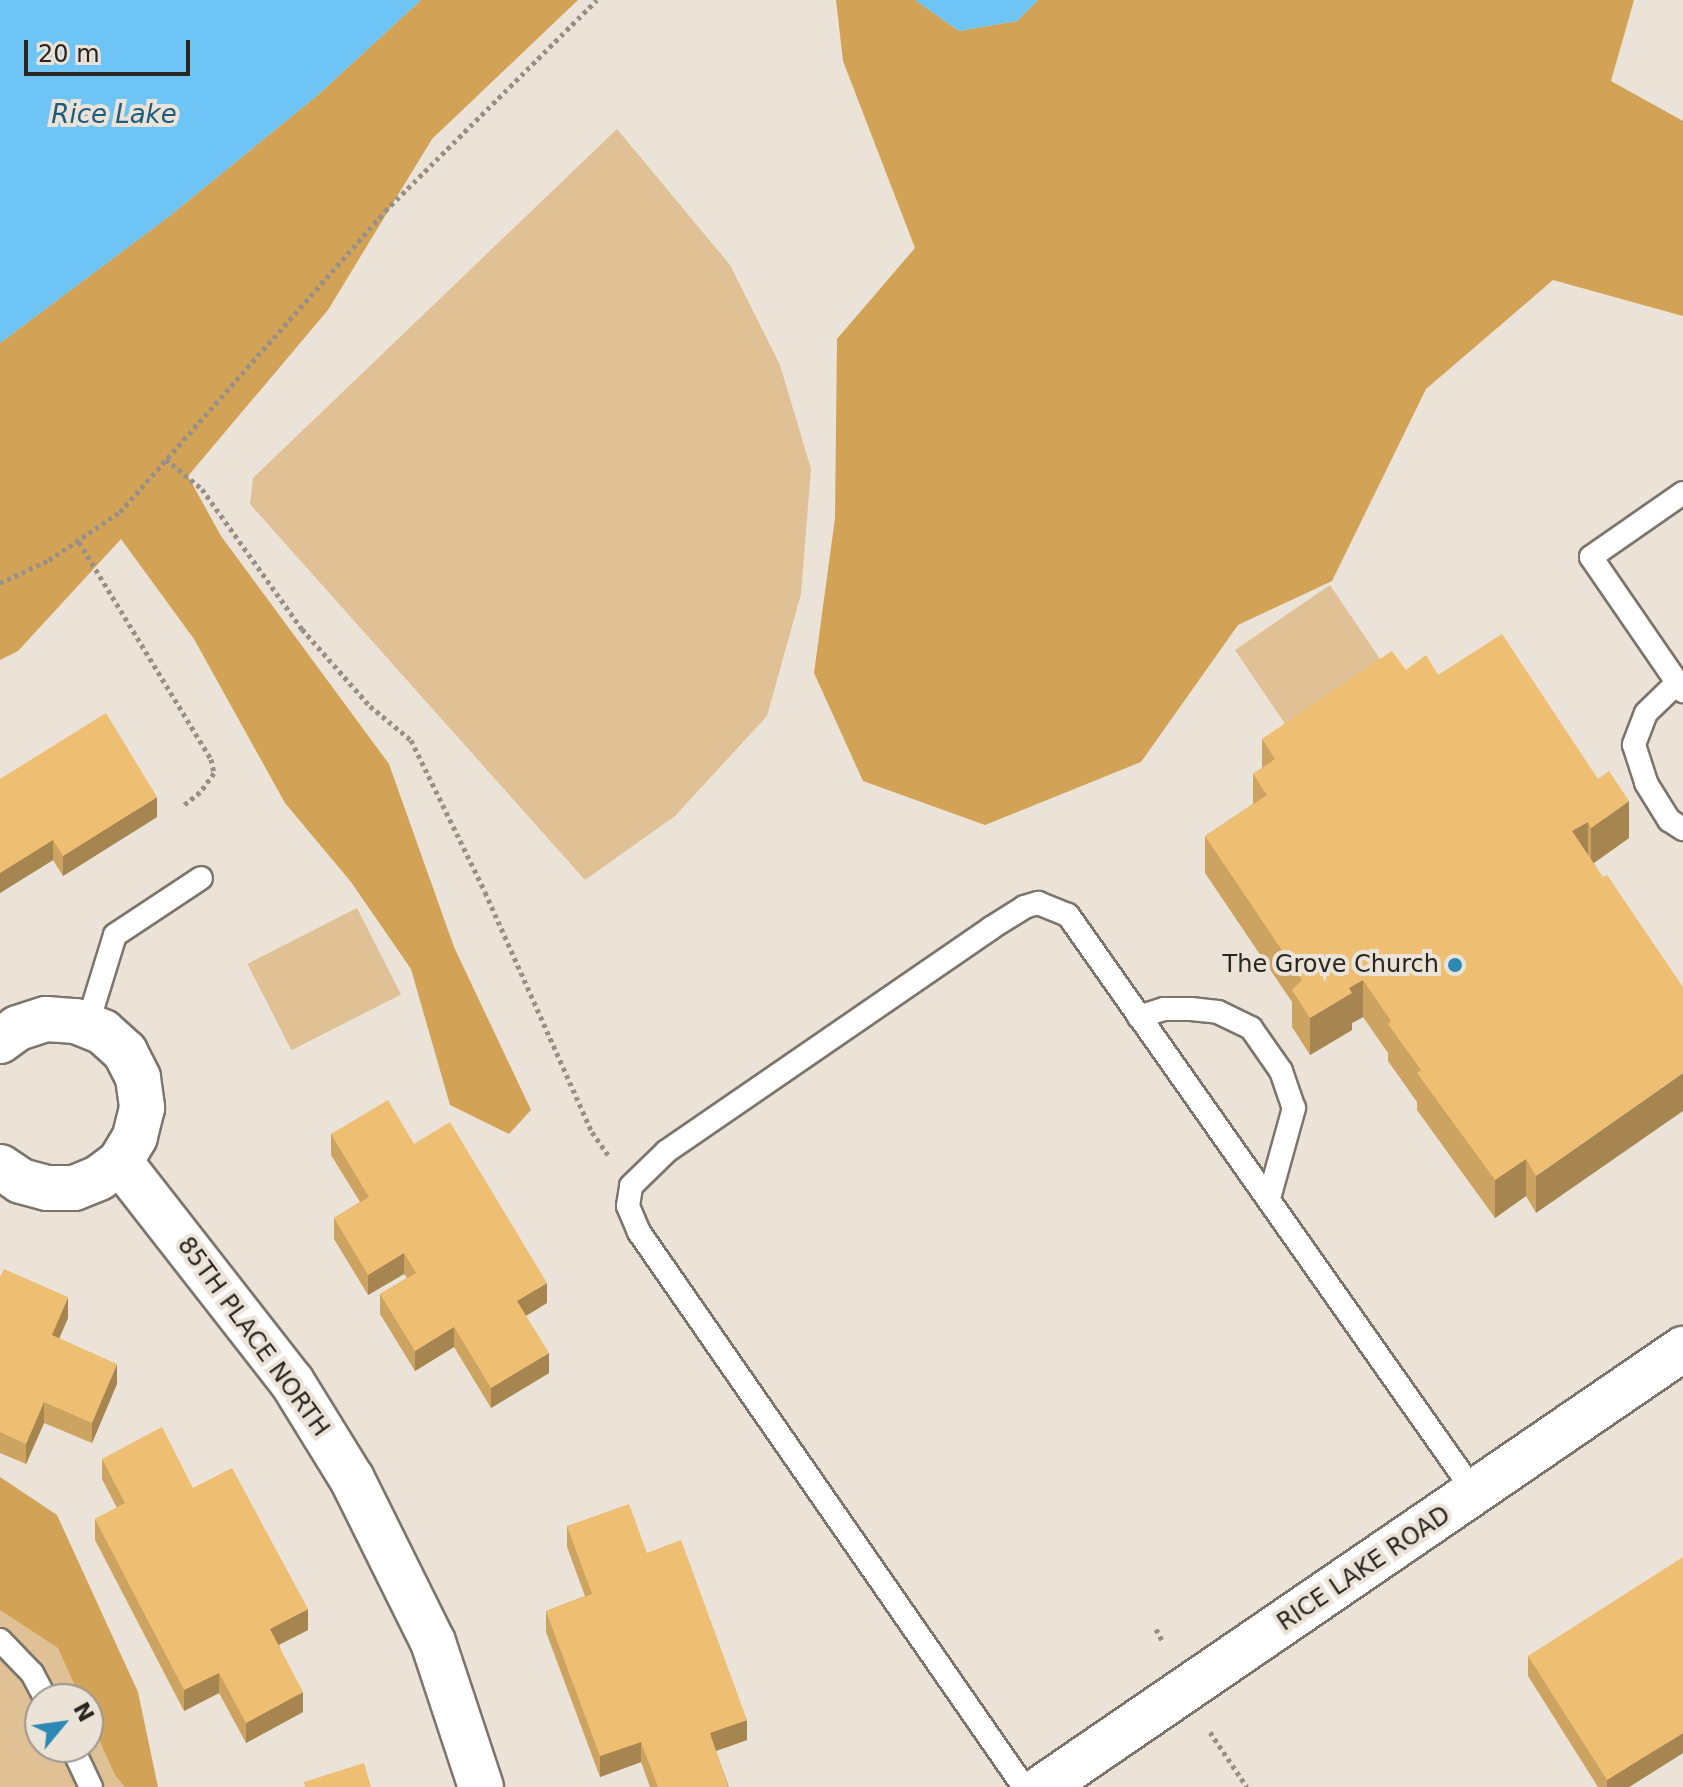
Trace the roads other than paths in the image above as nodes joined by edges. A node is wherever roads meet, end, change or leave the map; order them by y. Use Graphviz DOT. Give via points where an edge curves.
graph roads {
  1 [pos="1683,493"];
  2 [pos="1680,687"];
  3 [pos="1683,829"];
  4 [pos="201,878"];
  5 [pos="1139,1017"];
  6 [pos="87,1026"];
  7 [pos="0,1041"];
  8 [pos="120,1162"];
  9 [pos="0,1167"];
  10 [pos="1269,1198"];
  11 [pos="1683,1349"];
  12 [pos="1475,1493"];
  13 [pos="0,1640"];
  14 [pos="37,1683"];
  15 [pos="80,1763"];
  16 [pos="91,1787"];
  17 [pos="481,1787"];
  18 [pos="1024,1787"];
  19 [pos="1043,1787"];
  1 -- 2 [label="lane" via="1591,557"];
  2 -- 3 [label="lane" via="1646,713 1634,745 1646,783 1669,820"];
  4 -- 6 [label="lane" via="115,935"];
  5 -- 10 [label="lane"];
  5 -- 10 [label="lane" via="1164,1009 1191,1009 1218,1012 1251,1028 1281,1071 1294,1108"];
  5 -- 18 [label="lane" via="1068,915 1038,903 1024,907 667,1151 631,1186 631,1218"];
  6 -- 7 [label="street" via="46,1019"];
  6 -- 8 [label="street" via="103,1032 125,1052 138,1078 139,1122"];
  8 -- 9 [label="street" via="74,1188 21,1181"];
  8 -- 17 [label="street, 85TH PLACE NORTH" via="292,1382 352,1479 433,1642"];
  10 -- 12 [label="lane"];
  11 -- 12 [label="street, RICE LAKE ROAD"];
  12 -- 19 [label="street, RICE LAKE ROAD"];
  13 -- 14 [label="lane"];
  15 -- 16 [label="lane"];
}
